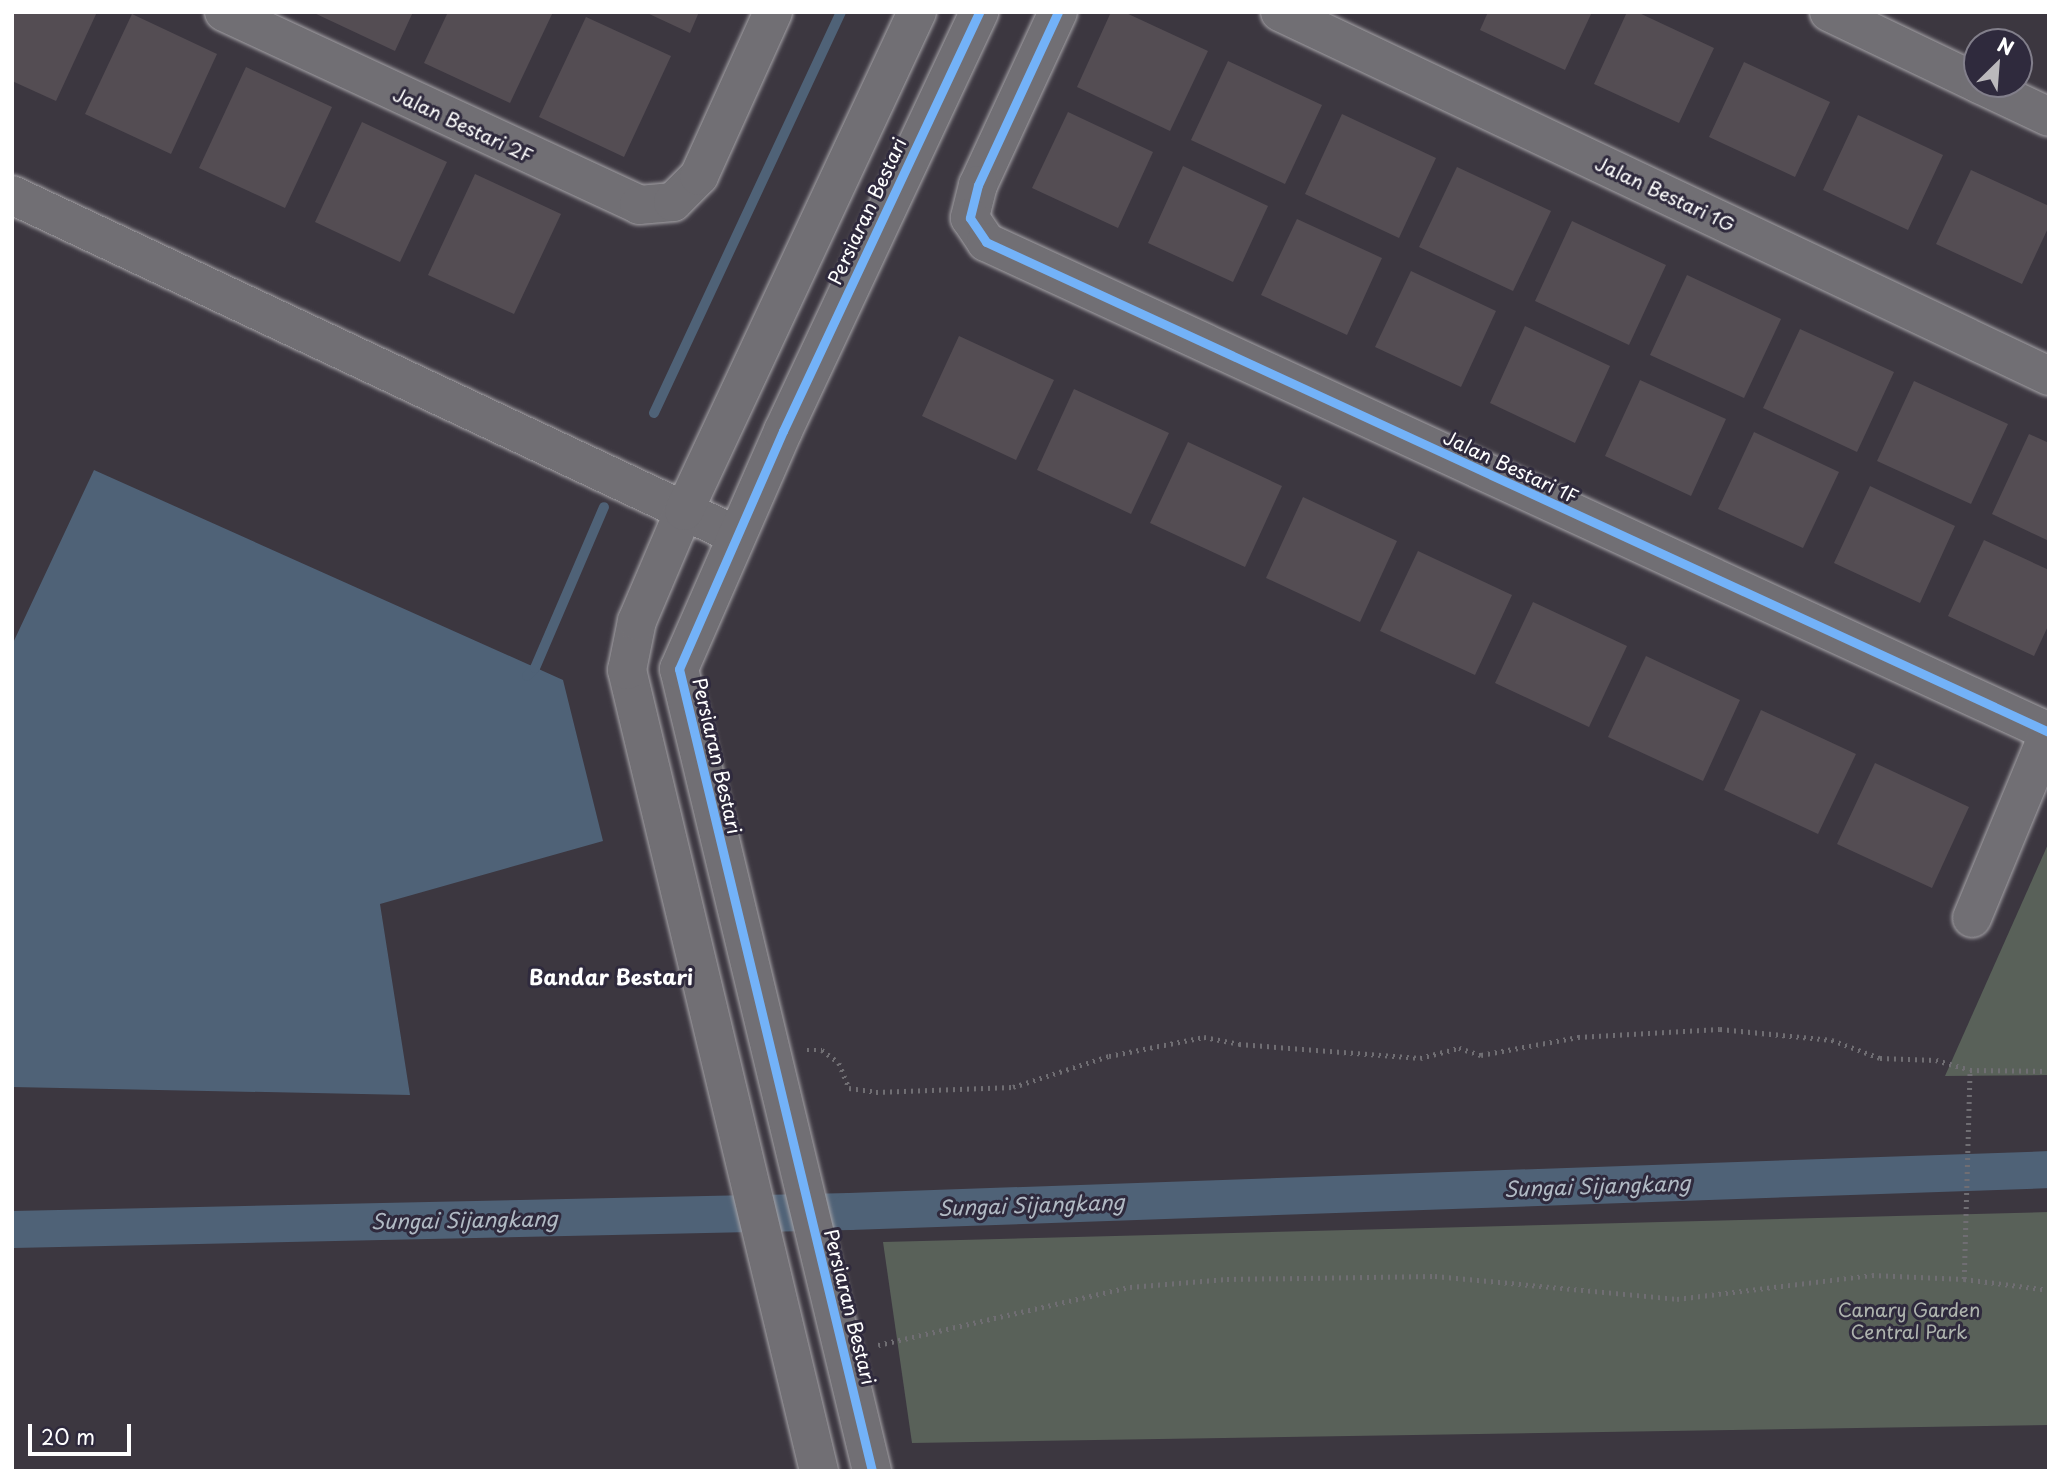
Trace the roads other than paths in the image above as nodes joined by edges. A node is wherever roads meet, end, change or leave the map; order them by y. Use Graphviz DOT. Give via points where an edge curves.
graph roads {
  1 [pos="224,12"];
  2 [pos="773,12"];
  3 [pos="916,12"];
  4 [pos="979,12"];
  5 [pos="1058,12"];
  6 [pos="1280,12"];
  7 [pos="1829,12"];
  8 [pos="1963,77"];
  9 [pos="2008,98"];
  10 [pos="2049,117"];
  11 [pos="12,195"];
  12 [pos="2049,376"];
  13 [pos="684,511"];
  14 [pos="736,535"];
  15 [pos="2049,732"];
  16 [pos="1972,918"];
  17 [pos="819,1471"];
  18 [pos="872,1471"];
  1 -- 2 [label="street, Jalan Bestari 2F" via="639,205 673,202 699,176"];
  3 -- 13 [label="street, Persiaran Bestari"];
  4 -- 14 [label="street, Persiaran Bestari"];
  5 -- 15 [label="street, Jalan Bestari 1F" via="978,185 970,218 986,242"];
  6 -- 12 [label="street, Jalan Bestari 1G"];
  7 -- 8 [label="street"];
  9 -- 10 [label="street"];
  11 -- 13 [label="street"];
  13 -- 14 [label="street"];
  13 -- 17 [label="street, Persiaran Bestari" via="637,621 627,670"];
  14 -- 18 [label="street, Persiaran Bestari" via="679,668"];
  15 -- 16 [label="street"];
}
